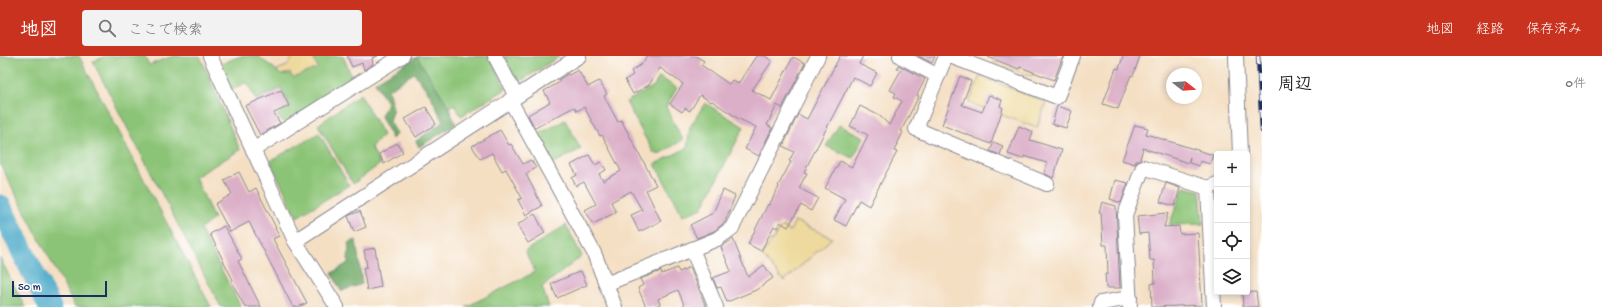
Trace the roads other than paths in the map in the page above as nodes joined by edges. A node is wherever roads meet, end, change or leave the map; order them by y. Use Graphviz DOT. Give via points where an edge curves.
graph roads {
  1 [pos="210,56"];
  2 [pos="402,56"];
  3 [pos="495,56"];
  4 [pos="578,56"];
  5 [pos="818,56"];
  6 [pos="900,56"];
  7 [pos="946,56"];
  8 [pos="950,56"];
  9 [pos="1073,56"];
  10 [pos="1236,56"];
  11 [pos="938,76"];
  12 [pos="513,98"];
  13 [pos="253,150"];
  14 [pos="1240,151"];
  15 [pos="1047,184"];
  16 [pos="1212,186"];
  17 [pos="295,241"];
  18 [pos="692,250"];
  19 [pos="606,284"];
  20 [pos="1130,302"];
  21 [pos="337,307"];
  22 [pos="615,307"];
  23 [pos="716,307"];
  24 [pos="1100,307"];
  25 [pos="1214,307"];
  1 -- 13 [label="street"];
  2 -- 13 [label="street"];
  3 -- 12 [label="street"];
  4 -- 12 [label="street"];
  5 -- 18 [label="street" via="732,228 717,239"];
  6 -- 11 [label="street"];
  7 -- 11 [label="street"];
  8 -- 9 [label="street" via="1058,97"];
  10 -- 14 [label="street"];
  11 -- 15 [label="street" via="916,130"];
  12 -- 17 [label="street"];
  12 -- 19 [label="street" via="594,253"];
  13 -- 17 [label="street"];
  16 -- 20 [label="street" via="1143,167 1125,216"];
  16 -- 25 [label="street"];
  17 -- 21 [label="street"];
  18 -- 19 [label="street"];
  18 -- 23 [label="street"];
  19 -- 22 [label="street"];
  20 -- 24 [label="street" via="1101,303"];
}
